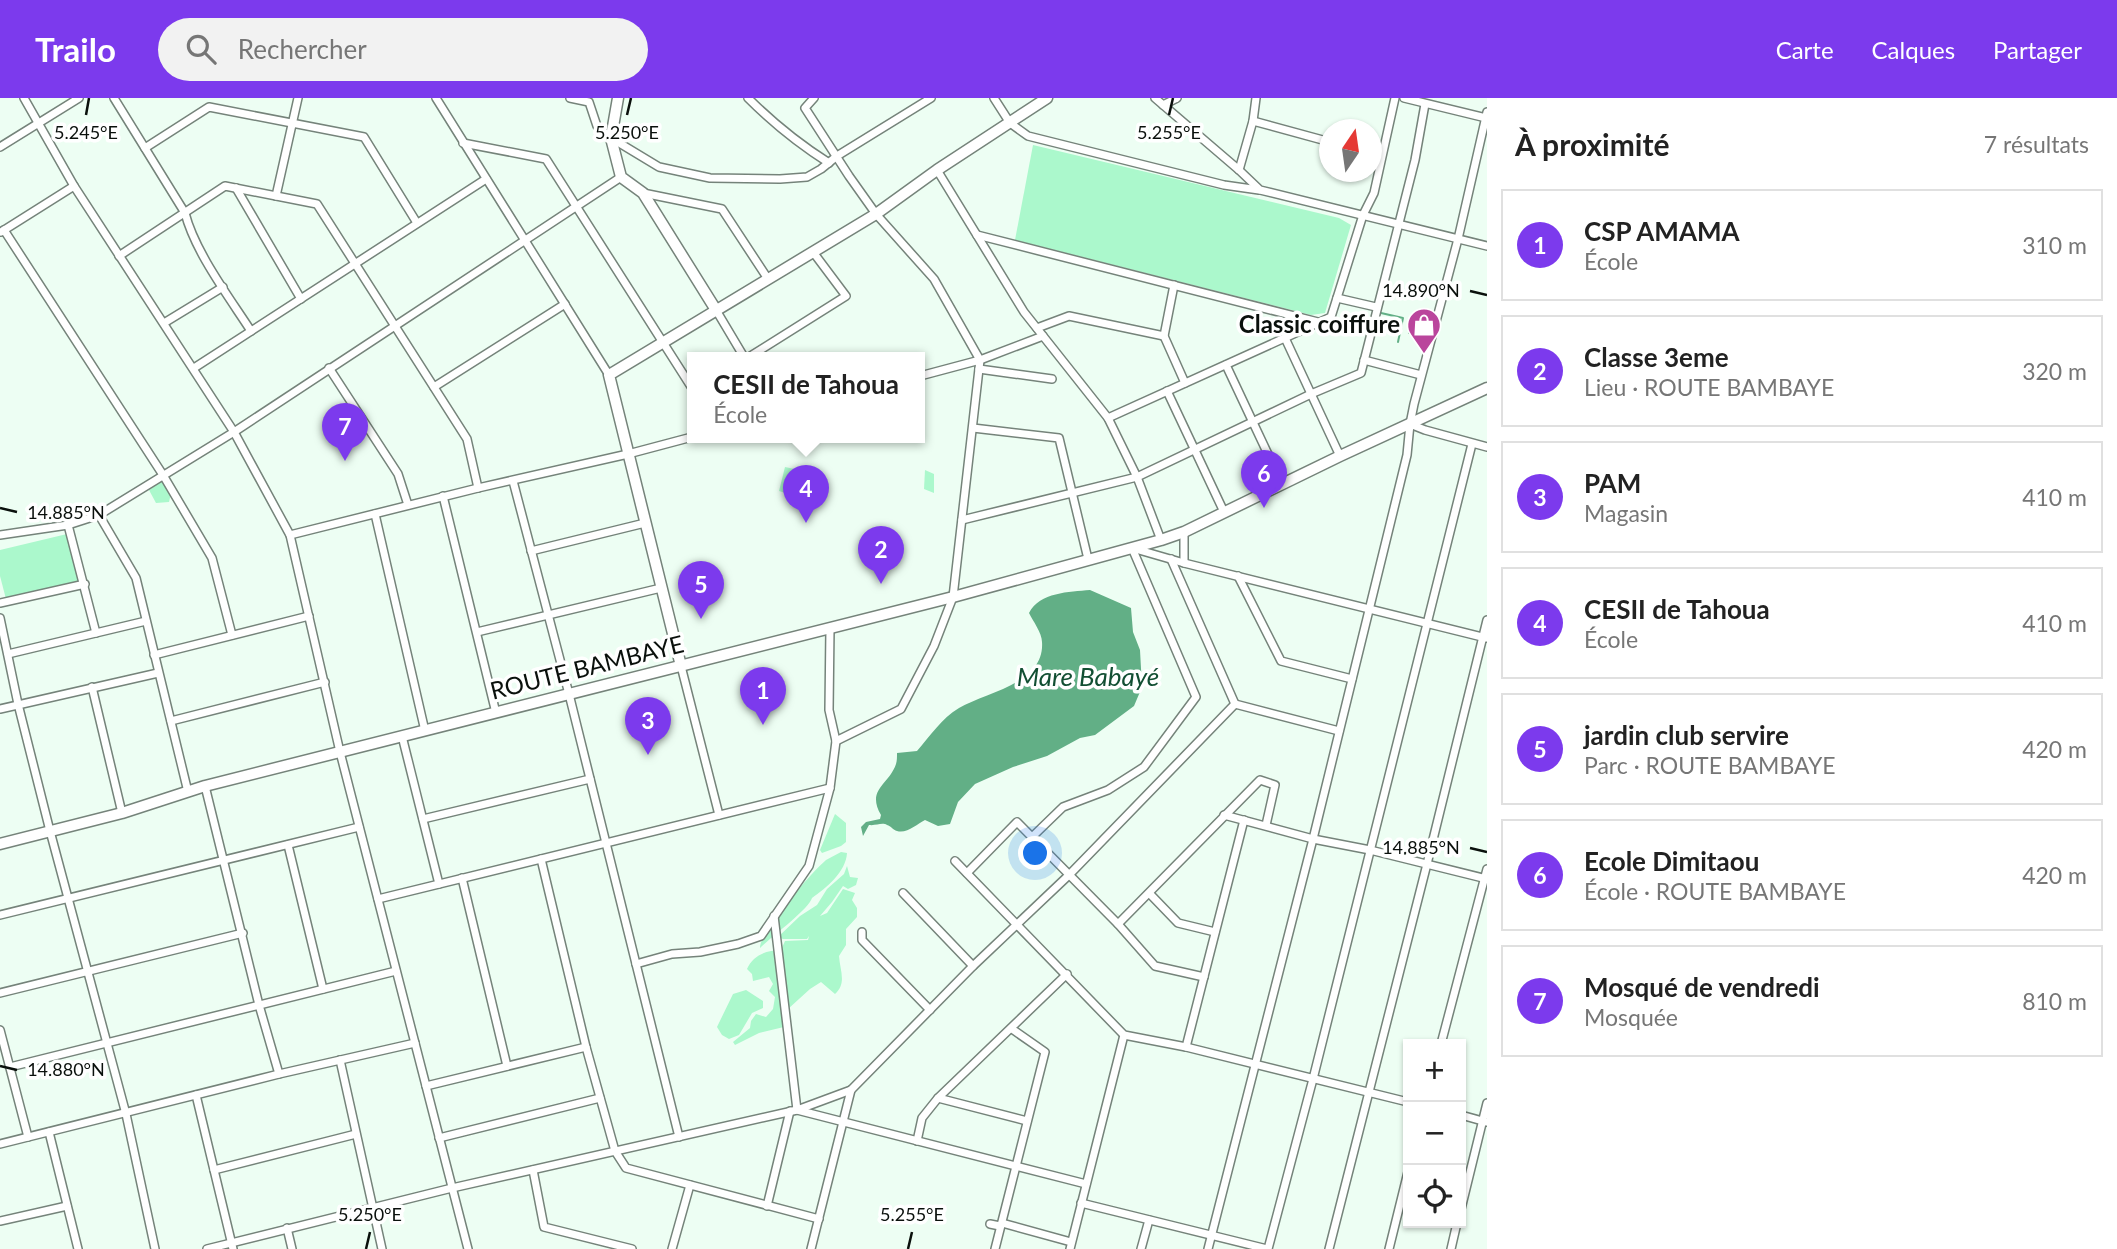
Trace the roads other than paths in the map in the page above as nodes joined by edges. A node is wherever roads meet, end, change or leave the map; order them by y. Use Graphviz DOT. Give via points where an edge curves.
graph roads {
  1 [pos="23,98"];
  2 [pos="79,98"];
  3 [pos="114,98"];
  4 [pos="298,98"];
  5 [pos="436,98"];
  6 [pos="570,98"];
  7 [pos="618,98"];
  8 [pos="748,98"];
  9 [pos="814,98"];
  10 [pos="931,98"];
  11 [pos="994,98"];
  12 [pos="1047,98"];
  13 [pos="1155,98"];
  14 [pos="1177,98"];
  15 [pos="1256,98"];
  16 [pos="1395,98"];
  17 [pos="1404,98"];
  18 [pos="1425,104"];
  19 [pos="1163,105"];
  20 [pos="1486,115"];
  21 [pos="1252,121"];
  22 [pos="1010,122"];
  23 [pos="39,123"];
  24 [pos="292,124"];
  25 [pos="611,138"];
  26 [pos="1319,139"];
  27 [pos="463,143"];
  28 [pos="0,147"];
  29 [pos="145,148"];
  30 [pos="837,156"];
  31 [pos="1383,156"];
  32 [pos="829,163"];
  33 [pos="937,170"];
  34 [pos="1239,170"];
  35 [pos="621,177"];
  36 [pos="486,179"];
  37 [pos="74,186"];
  38 [pos="236,188"];
  39 [pos="1260,190"];
  40 [pos="643,193"];
  41 [pos="276,196"];
  42 [pos="576,208"];
  43 [pos="185,213"];
  44 [pos="876,214"];
  45 [pos="1363,215"];
  46 [pos="417,223"];
  47 [pos="1398,224"];
  48 [pos="2,231"];
  49 [pos="976,235"];
  50 [pos="1458,239"];
  51 [pos="524,242"];
  52 [pos="1487,246"];
  53 [pos="813,252"];
  54 [pos="119,256"];
  55 [pos="356,264"];
  56 [pos="768,279"];
  57 [pos="1174,285"];
  58 [pos="223,288"];
  59 [pos="1337,298"];
  60 [pos="301,299"];
  61 [pos="565,304"];
  62 [pos="1376,307"];
  63 [pos="716,310"];
  64 [pos="1320,322"];
  65 [pos="164,323"];
  66 [pos="394,326"];
  67 [pos="1037,328"];
  68 [pos="251,331"];
  69 [pos="1043,336"];
  70 [pos="1164,336"];
  71 [pos="1285,338"];
  72 [pos="663,343"];
  73 [pos="744,352"];
  74 [pos="755,352"];
  75 [pos="980,360"];
  76 [pos="1364,360"];
  77 [pos="1226,365"];
  78 [pos="194,368"];
  79 [pos="329,368"];
  80 [pos="979,369"];
  81 [pos="609,375"];
  82 [pos="925,375"];
  83 [pos="1421,375"];
  84 [pos="1052,379"];
  85 [pos="687,380"];
  86 [pos="1185,383"];
  87 [pos="434,387"];
  88 [pos="1487,388"];
  89 [pos="1167,391"];
  90 [pos="1311,394"];
  91 [pos="1108,418"];
  92 [pos="1254,421"];
  93 [pos="1410,424"];
  94 [pos="972,428"];
  95 [pos="234,432"];
  96 [pos="687,438"];
  97 [pos="1472,444"];
  98 [pos="1487,447"];
  99 [pos="1195,450"];
  100 [pos="628,454"];
  101 [pos="1340,456"];
  102 [pos="163,475"];
  103 [pos="1137,477"];
  104 [pos="513,481"];
  105 [pos="1282,484"];
  106 [pos="478,488"];
  107 [pos="1072,492"];
  108 [pos="443,496"];
  109 [pos="408,505"];
  110 [pos="1224,512"];
  111 [pos="375,514"];
  112 [pos="99,516"];
  113 [pos="962,520"];
  114 [pos="645,523"];
  115 [pos="68,525"];
  116 [pos="1184,532"];
  117 [pos="0,535"];
  118 [pos="290,535"];
  119 [pos="1161,540"];
  120 [pos="1132,548"];
  121 [pos="531,551"];
  122 [pos="1088,559"];
  123 [pos="1171,559"];
  124 [pos="1184,563"];
  125 [pos="1238,576"];
  126 [pos="85,584"];
  127 [pos="661,588"];
  128 [pos="953,597"];
  129 [pos="0,603"];
  130 [pos="1368,608"];
  131 [pos="548,615"];
  132 [pos="309,616"];
  133 [pos="0,618"];
  134 [pos="1487,620"];
  135 [pos="146,621"];
  136 [pos="1426,623"];
  137 [pos="830,628"];
  138 [pos="477,632"];
  139 [pos="96,633"];
  140 [pos="232,635"];
  141 [pos="1485,637"];
  142 [pos="8,654"];
  143 [pos="154,654"];
  144 [pos="681,666"];
  145 [pos="158,673"];
  146 [pos="1352,679"];
  147 [pos="325,682"];
  148 [pos="92,687"];
  149 [pos="569,694"];
  150 [pos="19,704"];
  151 [pos="1236,704"];
  152 [pos="0,709"];
  153 [pos="496,713"];
  154 [pos="171,722"];
  155 [pos="425,731"];
  156 [pos="1339,731"];
  157 [pos="402,736"];
  158 [pos="836,741"];
  159 [pos="340,752"];
  160 [pos="590,779"];
  161 [pos="205,786"];
  162 [pos="830,788"];
  163 [pos="188,792"];
  164 [pos="122,813"];
  165 [pos="719,815"];
  166 [pos="1224,816"];
  167 [pos="423,819"];
  168 [pos="1244,820"];
  169 [pos="1266,825"];
  170 [pos="359,827"];
  171 [pos="50,831"];
  172 [pos="1032,837"];
  173 [pos="1313,839"];
  174 [pos="606,843"];
  175 [pos="0,844"];
  176 [pos="288,845"];
  177 [pos="1370,850"];
  178 [pos="541,859"];
  179 [pos="224,860"];
  180 [pos="955,861"];
  181 [pos="1427,864"];
  182 [pos="1487,869"];
  183 [pos="967,873"];
  184 [pos="1070,874"];
  185 [pos="463,878"];
  186 [pos="1486,879"];
  187 [pos="439,884"];
  188 [pos="903,893"];
  189 [pos="1150,894"];
  190 [pos="69,898"];
  191 [pos="378,899"];
  192 [pos="0,915"];
  193 [pos="774,916"];
  194 [pos="1018,924"];
  195 [pos="1118,925"];
  196 [pos="862,932"];
  197 [pos="1215,932"];
  198 [pos="243,933"];
  199 [pos="636,964"];
  200 [pos="973,966"];
  201 [pos="88,970"];
  202 [pos="396,971"];
  203 [pos="1067,974"];
  204 [pos="1204,977"];
  205 [pos="323,989"];
  206 [pos="0,993"];
  207 [pos="259,1005"];
  208 [pos="930,1010"];
  209 [pos="1012,1029"];
  210 [pos="0,1030"];
  211 [pos="1124,1035"];
  212 [pos="1442,1039"];
  213 [pos="415,1043"];
  214 [pos="107,1044"];
  215 [pos="586,1047"];
  216 [pos="1185,1047"];
  217 [pos="340,1060"];
  218 [pos="1254,1064"];
  219 [pos="507,1066"];
  220 [pos="10,1067"];
  221 [pos="279,1074"];
  222 [pos="1313,1079"];
  223 [pos="426,1086"];
  224 [pos="850,1090"];
  225 [pos="1368,1092"];
  226 [pos="196,1096"];
  227 [pos="600,1098"];
  228 [pos="938,1098"];
  229 [pos="1403,1101"];
  230 [pos="1487,1103"];
  231 [pos="794,1111"];
  232 [pos="126,1114"];
  233 [pos="1466,1116"];
  234 [pos="1027,1121"];
  235 [pos="1485,1121"];
  236 [pos="842,1122"];
  237 [pos="49,1132"];
  238 [pos="356,1134"];
  239 [pos="28,1137"];
  240 [pos="679,1137"];
  241 [pos="439,1138"];
  242 [pos="917,1141"];
  243 [pos="0,1144"];
  244 [pos="615,1151"];
  245 [pos="1016,1167"];
  246 [pos="214,1170"];
  247 [pos="533,1170"];
  248 [pos="1086,1184"];
  249 [pos="690,1185"];
  250 [pos="452,1188"];
  251 [pos="1466,1191"];
  252 [pos="1403,1192"];
  253 [pos="1081,1203"];
  254 [pos="67,1206"];
  255 [pos="767,1206"];
  256 [pos="373,1208"];
  257 [pos="818,1219"];
  258 [pos="1149,1220"];
  259 [pos="0,1221"];
  260 [pos="990,1223"];
  261 [pos="1001,1224"];
  262 [pos="287,1228"];
  263 [pos="1456,1228"];
  264 [pos="1211,1235"];
  265 [pos="594,1239"];
  266 [pos="233,1245"];
  267 [pos="1071,1245"];
  268 [pos="78,1249"];
  269 [pos="155,1249"];
  270 [pos="207,1249"];
  271 [pos="292,1249"];
  272 [pos="382,1249"];
  273 [pos="468,1249"];
  274 [pos="592,1249"];
  275 [pos="632,1249"];
  276 [pos="673,1249"];
  277 [pos="811,1249"];
  278 [pos="995,1249"];
  279 [pos="1141,1249"];
  280 [pos="1208,1249"];
  281 [pos="1268,1249"];
  282 [pos="1328,1249"];
  283 [pos="1389,1249"];
  284 [pos="1451,1249"];
  1 -- 23 [label="street"];
  2 -- 23 [label="street"];
  3 -- 29 [label="street"];
  4 -- 24 [label="street"];
  5 -- 27 [label="street"];
  6 -- 25 [label="street" via="589,102 597,126"];
  7 -- 25 [label="street"];
  8 -- 32 [label="street" via="801,146"];
  9 -- 30 [label="street" via="805,108"];
  10 -- 30 [label="street"];
  11 -- 22 [label="street"];
  12 -- 22 [label="street"];
  13 -- 19 [label="street"];
  14 -- 19 [label="street"];
  15 -- 21 [label="street"];
  16 -- 31 [label="street"];
  17 -- 18 [label="street"];
  18 -- 20 [label="street"];
  18 -- 47 [label="street"];
  19 -- 34 [label="street"];
  20 -- 50 [label="street"];
  21 -- 26 [label="street"];
  21 -- 34 [label="street"];
  22 -- 33 [label="street"];
  22 -- 39 [label="street" via="1028,136"];
  23 -- 28 [label="street"];
  23 -- 37 [label="street"];
  24 -- 29 [label="street" via="209,107"];
  24 -- 41 [label="street"];
  24 -- 46 [label="street" via="364,137"];
  25 -- 32 [label="street" via="659,167 710,178 807,177"];
  25 -- 35 [label="street"];
  27 -- 36 [label="street"];
  27 -- 42 [label="street" via="546,159"];
  29 -- 43 [label="street"];
  30 -- 32 [label="street"];
  30 -- 44 [label="street"];
  31 -- 45 [label="street"];
  33 -- 44 [label="street"];
  33 -- 49 [label="street"];
  34 -- 39 [label="street"];
  35 -- 40 [label="street"];
  35 -- 42 [label="street"];
  36 -- 46 [label="street"];
  36 -- 51 [label="street"];
  37 -- 48 [label="street"];
  37 -- 54 [label="street"];
  38 -- 41 [label="street"];
  38 -- 43 [label="street" via="225,186"];
  38 -- 60 [label="street"];
  39 -- 45 [label="street"];
  40 -- 56 [label="street" via="722,209"];
  40 -- 63 [label="street"];
  41 -- 55 [label="street" via="317,204"];
  42 -- 51 [label="street"];
  42 -- 72 [label="street"];
  43 -- 54 [label="street"];
  43 -- 58 [label="street"];
  44 -- 53 [label="street"];
  44 -- 75 [label="street" via="934,279"];
  45 -- 47 [label="street"];
  45 -- 59 [label="street"];
  46 -- 55 [label="street"];
  47 -- 50 [label="street"];
  47 -- 62 [label="street"];
  48 -- 102 [label="street"];
  49 -- 57 [label="street"];
  49 -- 67 [label="street"];
  50 -- 52 [label="street"];
  50 -- 83 [label="street"];
  51 -- 61 [label="street"];
  51 -- 66 [label="street"];
  53 -- 56 [label="street"];
  53 -- 74 [label="street" via="846,296"];
  54 -- 65 [label="street"];
  55 -- 60 [label="street"];
  55 -- 66 [label="street"];
  56 -- 63 [label="street"];
  57 -- 64 [label="street"];
  57 -- 70 [label="street"];
  58 -- 65 [label="street"];
  58 -- 68 [label="street"];
  59 -- 62 [label="street"];
  59 -- 64 [label="street" via="1331,317"];
  60 -- 68 [label="street"];
  61 -- 81 [label="street"];
  61 -- 87 [label="street"];
  62 -- 76 [label="street"];
  63 -- 72 [label="street"];
  63 -- 73 [label="street"];
  64 -- 71 [label="street"];
  65 -- 78 [label="street"];
  66 -- 79 [label="street"];
  66 -- 87 [label="street"];
  67 -- 69 [label="street"];
  67 -- 70 [label="street" via="1069,316"];
  68 -- 78 [label="street"];
  69 -- 75 [label="street"];
  69 -- 91 [label="street"];
  70 -- 86 [label="street"];
  71 -- 77 [label="street"];
  71 -- 90 [label="street"];
  72 -- 81 [label="street"];
  72 -- 85 [label="street"];
  75 -- 80 [label="street"];
  75 -- 82 [label="street"];
  76 -- 83 [label="street"];
  76 -- 90 [label="street" via="1361,373"];
  77 -- 86 [label="street"];
  77 -- 92 [label="street"];
  78 -- 95 [label="street"];
  79 -- 95 [label="street"];
  79 -- 109 [label="street" via="398,474"];
  80 -- 84 [label="street"];
  80 -- 94 [label="street"];
  81 -- 100 [label="street"];
  83 -- 93 [label="street"];
  86 -- 89 [label="street"];
  87 -- 106 [label="street" via="467,439"];
  88 -- 93 [label="street, ROUTE BAMBAYE"];
  89 -- 91 [label="street"];
  89 -- 99 [label="street"];
  90 -- 92 [label="street"];
  90 -- 101 [label="street"];
  91 -- 103 [label="street"];
  92 -- 99 [label="street"];
  92 -- 105 [label="street"];
  93 -- 97 [label="street"];
  93 -- 101 [label="street, ROUTE BAMBAYE"];
  93 -- 130 [label="street" via="1407,454"];
  94 -- 107 [label="street" via="1059,438"];
  94 -- 113 [label="street"];
  95 -- 102 [label="street"];
  95 -- 118 [label="street"];
  96 -- 100 [label="street"];
  97 -- 98 [label="street"];
  97 -- 136 [label="street"];
  99 -- 103 [label="street"];
  99 -- 110 [label="street"];
  100 -- 104 [label="street"];
  100 -- 114 [label="street"];
  101 -- 105 [label="street, ROUTE BAMBAYE"];
  102 -- 112 [label="street"];
  102 -- 140 [label="street" via="212,558"];
  103 -- 107 [label="street"];
  103 -- 119 [label="street"];
  104 -- 106 [label="street"];
  104 -- 121 [label="street"];
  105 -- 110 [label="street, ROUTE BAMBAYE"];
  106 -- 108 [label="street"];
  107 -- 113 [label="street"];
  107 -- 122 [label="street"];
  108 -- 109 [label="street"];
  108 -- 138 [label="street"];
  109 -- 111 [label="street"];
  110 -- 116 [label="street, ROUTE BAMBAYE"];
  111 -- 118 [label="street"];
  111 -- 155 [label="street"];
  112 -- 115 [label="street"];
  112 -- 135 [label="street" via="136,578"];
  113 -- 128 [label="street"];
  114 -- 121 [label="street"];
  114 -- 127 [label="street"];
  115 -- 117 [label="street"];
  115 -- 126 [label="street"];
  116 -- 119 [label="street, ROUTE BAMBAYE"];
  116 -- 124 [label="street"];
  118 -- 132 [label="street"];
  119 -- 120 [label="street, ROUTE BAMBAYE"];
  120 -- 122 [label="street, ROUTE BAMBAYE"];
  120 -- 123 [label="street"];
  120 -- 172 [label="street" via="1196,697 1144,767 1108,790 1063,807"];
  121 -- 131 [label="street"];
  122 -- 128 [label="street, ROUTE BAMBAYE"];
  123 -- 124 [label="street"];
  123 -- 151 [label="street"];
  124 -- 125 [label="street"];
  125 -- 130 [label="street"];
  125 -- 146 [label="street" via="1281,661"];
  126 -- 129 [label="street"];
  126 -- 139 [label="street"];
  127 -- 131 [label="street"];
  127 -- 144 [label="street"];
  128 -- 137 [label="street, ROUTE BAMBAYE"];
  128 -- 158 [label="street" via="901,709"];
  130 -- 136 [label="street"];
  130 -- 146 [label="street"];
  131 -- 138 [label="street"];
  131 -- 149 [label="street"];
  132 -- 140 [label="street"];
  132 -- 147 [label="street"];
  133 -- 142 [label="street"];
  134 -- 141 [label="street"];
  135 -- 139 [label="street"];
  135 -- 143 [label="street"];
  136 -- 141 [label="street"];
  136 -- 177 [label="street"];
  137 -- 144 [label="street, ROUTE BAMBAYE"];
  137 -- 158 [label="street" via="829,710"];
  138 -- 153 [label="street"];
  139 -- 142 [label="street"];
  140 -- 143 [label="street"];
  141 -- 181 [label="street"];
  142 -- 150 [label="street"];
  143 -- 145 [label="street"];
  144 -- 149 [label="street, ROUTE BAMBAYE"];
  144 -- 165 [label="street"];
  145 -- 148 [label="street"];
  145 -- 154 [label="street"];
  146 -- 156 [label="street"];
  147 -- 154 [label="street"];
  147 -- 159 [label="street"];
  148 -- 150 [label="street"];
  148 -- 164 [label="street"];
  149 -- 153 [label="street, ROUTE BAMBAYE"];
  149 -- 160 [label="street"];
  150 -- 152 [label="street"];
  150 -- 171 [label="street"];
  151 -- 156 [label="street"];
  151 -- 184 [label="street"];
  153 -- 155 [label="street, ROUTE BAMBAYE"];
  154 -- 163 [label="street"];
  155 -- 157 [label="street, ROUTE BAMBAYE"];
  156 -- 173 [label="street"];
  157 -- 159 [label="street, ROUTE BAMBAYE"];
  157 -- 167 [label="street"];
  158 -- 162 [label="street"];
  159 -- 161 [label="street, ROUTE BAMBAYE"];
  159 -- 170 [label="street"];
  160 -- 167 [label="street"];
  160 -- 174 [label="street"];
  161 -- 163 [label="street, ROUTE BAMBAYE"];
  161 -- 179 [label="street"];
  162 -- 165 [label="street"];
  162 -- 193 [label="street" via="809,866"];
  163 -- 164 [label="street, ROUTE BAMBAYE"];
  164 -- 171 [label="street, ROUTE BAMBAYE"];
  165 -- 174 [label="street"];
  166 -- 168 [label="street"];
  166 -- 169 [label="street" via="1260,780 1275,785"];
  166 -- 189 [label="street"];
  167 -- 187 [label="street"];
  168 -- 169 [label="street"];
  168 -- 197 [label="street"];
  169 -- 173 [label="street"];
  170 -- 176 [label="street"];
  170 -- 191 [label="street"];
  171 -- 175 [label="street, ROUTE BAMBAYE"];
  171 -- 190 [label="street"];
  172 -- 183 [label="street" via="1017,821"];
  172 -- 184 [label="street"];
  173 -- 177 [label="street"];
  173 -- 218 [label="street"];
  174 -- 178 [label="street"];
  174 -- 199 [label="street"];
  176 -- 179 [label="street"];
  176 -- 205 [label="street"];
  177 -- 181 [label="street"];
  177 -- 222 [label="street"];
  178 -- 185 [label="street"];
  178 -- 215 [label="street"];
  179 -- 190 [label="street"];
  179 -- 198 [label="street"];
  180 -- 183 [label="street"];
  181 -- 186 [label="street"];
  181 -- 225 [label="street"];
  182 -- 186 [label="street"];
  183 -- 194 [label="street"];
  184 -- 194 [label="street"];
  184 -- 195 [label="street"];
  185 -- 187 [label="street"];
  185 -- 219 [label="street"];
  186 -- 212 [label="street"];
  187 -- 191 [label="street"];
  188 -- 200 [label="street"];
  189 -- 195 [label="street"];
  189 -- 197 [label="street" via="1178,923"];
  190 -- 192 [label="street"];
  190 -- 201 [label="street"];
  191 -- 202 [label="street"];
  193 -- 199 [label="street" via="761,936"];
  193 -- 231 [label="street"];
  194 -- 200 [label="street"];
  194 -- 203 [label="street"];
  195 -- 204 [label="street" via="1155,966"];
  196 -- 208 [label="street" via="862,940"];
  197 -- 204 [label="street"];
  198 -- 201 [label="street"];
  198 -- 207 [label="street"];
  199 -- 240 [label="street"];
  200 -- 208 [label="street"];
  201 -- 206 [label="street"];
  201 -- 214 [label="street"];
  202 -- 205 [label="street"];
  202 -- 213 [label="street"];
  203 -- 209 [label="street"];
  203 -- 211 [label="street"];
  204 -- 216 [label="street"];
  205 -- 207 [label="street"];
  207 -- 214 [label="street"];
  207 -- 221 [label="street"];
  208 -- 224 [label="street"];
  209 -- 228 [label="street"];
  209 -- 234 [label="street" via="1045,1052"];
  210 -- 220 [label="street"];
  211 -- 216 [label="street"];
  211 -- 248 [label="street"];
  213 -- 217 [label="street"];
  213 -- 223 [label="street"];
  214 -- 220 [label="street"];
  214 -- 232 [label="street"];
  215 -- 219 [label="street"];
  215 -- 227 [label="street"];
  216 -- 218 [label="street"];
  217 -- 221 [label="street"];
  217 -- 238 [label="street"];
  218 -- 222 [label="street"];
  218 -- 264 [label="street"];
  219 -- 223 [label="street"];
  220 -- 239 [label="street"];
  221 -- 226 [label="street"];
  222 -- 225 [label="street"];
  222 -- 281 [label="street"];
  223 -- 241 [label="street"];
  224 -- 231 [label="street"];
  224 -- 236 [label="street"];
  225 -- 229 [label="street"];
  225 -- 282 [label="street"];
  226 -- 232 [label="street"];
  226 -- 246 [label="street"];
  227 -- 241 [label="street"];
  227 -- 244 [label="street"];
  228 -- 234 [label="street"];
  228 -- 242 [label="street" via="922,1118"];
  230 -- 235 [label="street"];
  231 -- 236 [label="street"];
  231 -- 240 [label="street"];
  231 -- 255 [label="street"];
  232 -- 237 [label="street"];
  232 -- 269 [label="street"];
  233 -- 235 [label="street"];
  234 -- 245 [label="street"];
  235 -- 251 [label="street"];
  236 -- 242 [label="street"];
  236 -- 257 [label="street"];
  237 -- 239 [label="street"];
  237 -- 254 [label="street"];
  238 -- 246 [label="street"];
  238 -- 256 [label="street"];
  239 -- 243 [label="street"];
  240 -- 244 [label="street"];
  241 -- 250 [label="street"];
  242 -- 245 [label="street"];
  244 -- 247 [label="street"];
  244 -- 249 [label="street" via="626,1168"];
  245 -- 248 [label="street"];
  245 -- 261 [label="street"];
  246 -- 266 [label="street"];
  247 -- 250 [label="street"];
  247 -- 265 [label="street" via="544,1227"];
  248 -- 253 [label="street"];
  249 -- 255 [label="street"];
  249 -- 276 [label="street"];
  250 -- 256 [label="street"];
  250 -- 273 [label="street"];
  252 -- 283 [label="street"];
  253 -- 258 [label="street"];
  253 -- 267 [label="street"];
  254 -- 259 [label="street"];
  254 -- 268 [label="street"];
  255 -- 257 [label="street"];
  256 -- 262 [label="street"];
  256 -- 272 [label="street"];
  257 -- 277 [label="street"];
  258 -- 264 [label="street"];
  258 -- 279 [label="street"];
  260 -- 261 [label="street"];
  261 -- 267 [label="street"];
  261 -- 278 [label="street"];
  262 -- 266 [label="street"];
  262 -- 271 [label="street"];
  263 -- 284 [label="street"];
  264 -- 280 [label="street"];
  264 -- 281 [label="street"];
  265 -- 274 [label="street"];
  265 -- 275 [label="street"];
  266 -- 270 [label="street"];
}
